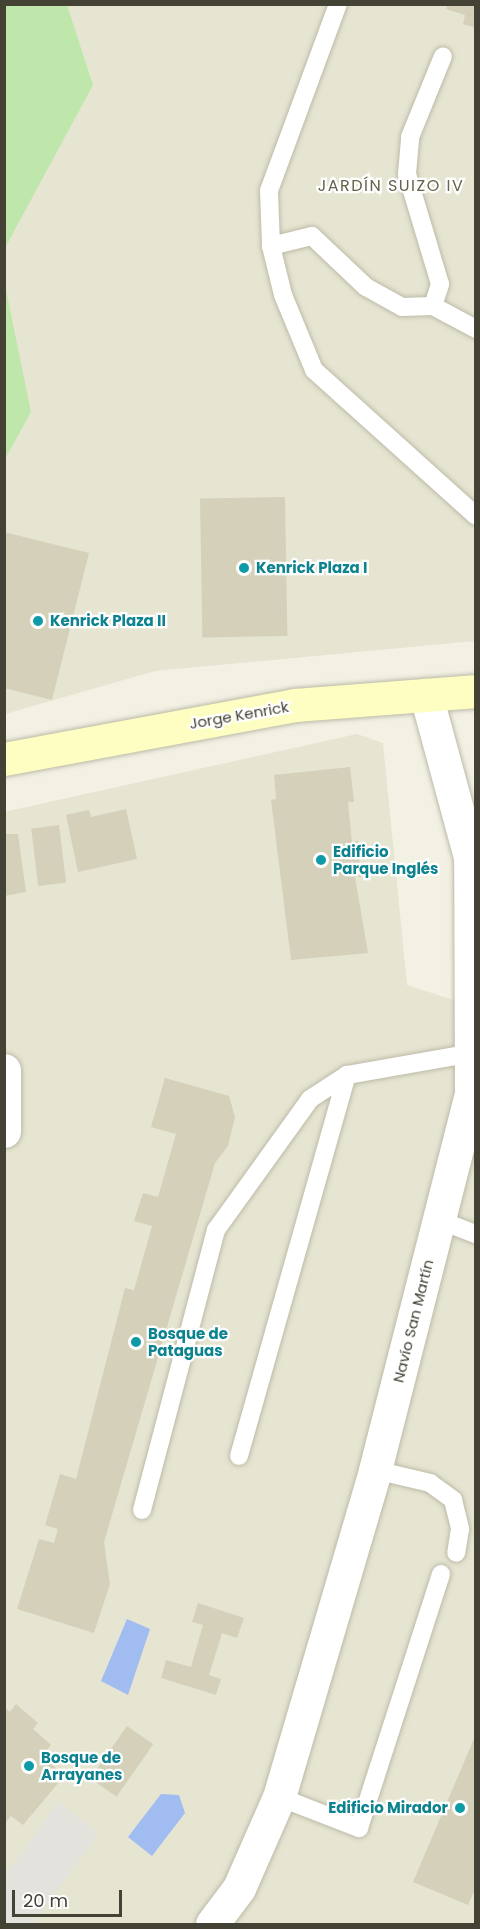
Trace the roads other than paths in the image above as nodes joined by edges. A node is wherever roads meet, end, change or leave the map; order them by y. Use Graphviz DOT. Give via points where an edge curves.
graph roads {
  1 [pos="338,4"];
  2 [pos="443,56"];
  3 [pos="271,246"];
  4 [pos="433,306"];
  5 [pos="476,329"];
  6 [pos="476,516"];
  7 [pos="476,691"];
  8 [pos="426,695"];
  9 [pos="4,759"];
  10 [pos="473,1053"];
  11 [pos="4,1070"];
  12 [pos="347,1075"];
  13 [pos="4,1131"];
  14 [pos="439,1220"];
  15 [pos="476,1234"];
  16 [pos="239,1456"];
  17 [pos="375,1470"];
  18 [pos="142,1510"];
  19 [pos="456,1552"];
  20 [pos="441,1574"];
  21 [pos="279,1797"];
  22 [pos="212,1924"];
  1 -- 3 [label="lane" via="269,190"];
  2 -- 4 [label="lane" via="410,137 407,174 440,284"];
  3 -- 4 [label="lane" via="312,236 366,287 402,307"];
  3 -- 6 [label="lane" via="283,295 314,370"];
  4 -- 5 [label="lane"];
  7 -- 8 [label="main road, Jorge Kenrick"];
  8 -- 9 [label="main road, Jorge Kenrick" via="296,705"];
  8 -- 10 [label="street, Navío San Martín" via="470,857"];
  10 -- 12 [label="lane"];
  10 -- 14 [label="street, Navío San Martín" via="471,1093"];
  11 -- 13 [label="street"];
  12 -- 16 [label="lane"];
  12 -- 18 [label="lane" via="310,1099 216,1230"];
  14 -- 15 [label="lane"];
  14 -- 17 [label="street, Navío San Martín"];
  17 -- 19 [label="lane" via="430,1483 453,1500 460,1529"];
  17 -- 21 [label="street, Navío San Martín"];
  20 -- 21 [label="lane" via="359,1828"];
  21 -- 22 [label="street, Navío San Martín" via="239,1888"];
}
